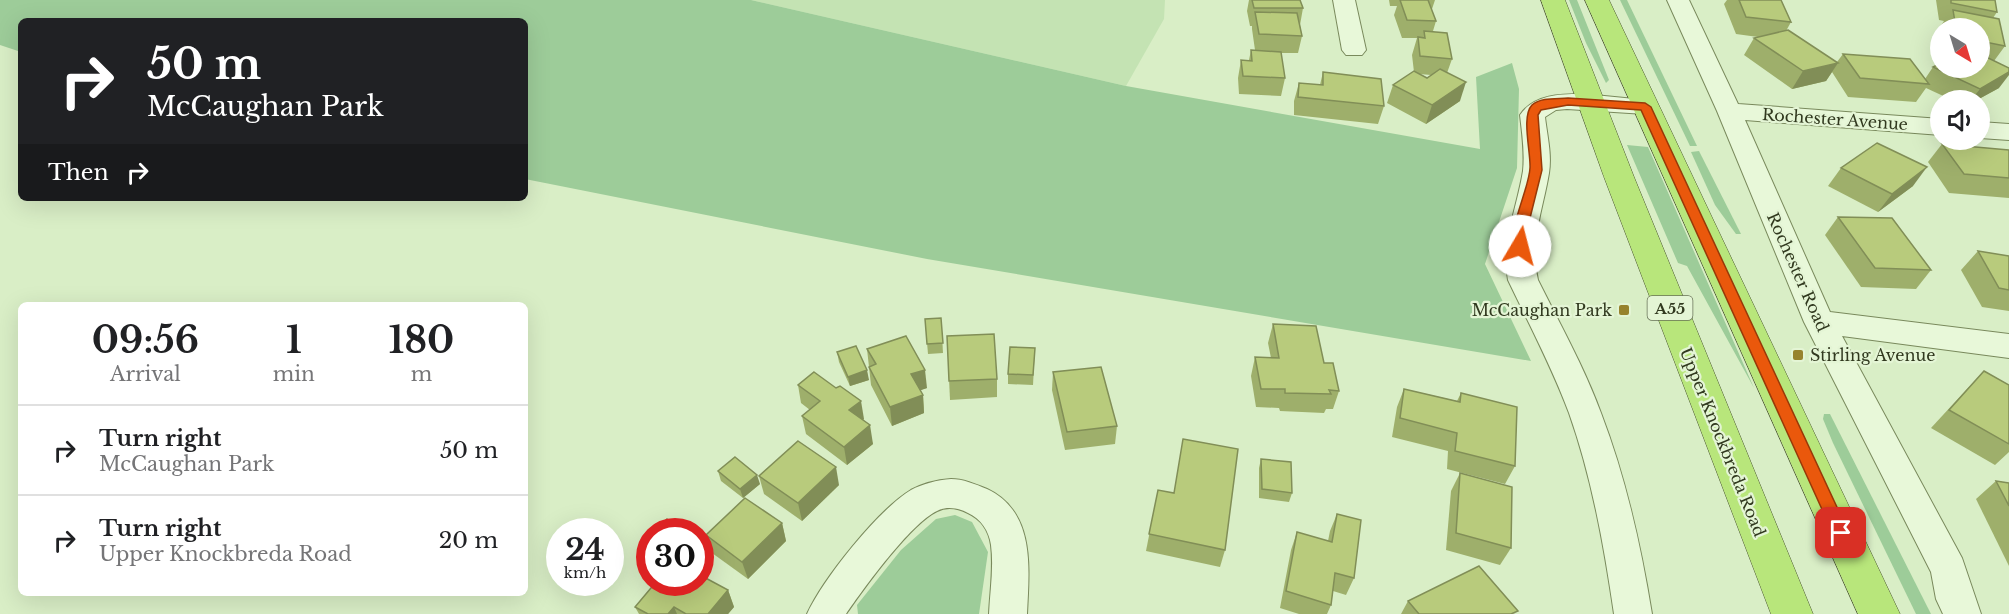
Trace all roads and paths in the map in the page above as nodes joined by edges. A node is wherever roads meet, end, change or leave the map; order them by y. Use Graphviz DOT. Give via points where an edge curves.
graph roads {
  1 [pos="1344,0"];
  2 [pos="1553,0"];
  3 [pos="1597,0"];
  4 [pos="1678,0"];
  5 [pos="1354,51"];
  6 [pos="1591,103"];
  7 [pos="1645,107"];
  8 [pos="1729,111"];
  9 [pos="1930,126"];
  10 [pos="1990,131"];
  11 [pos="2009,132"];
  12 [pos="1819,322"];
  13 [pos="2009,346"];
  14 [pos="826,614"];
  15 [pos="1008,614"];
  16 [pos="1633,614"];
  17 [pos="1792,614"];
  18 [pos="1879,614"];
  19 [pos="1962,614"];
  1 -- 5 [label="street"];
  2 -- 6 [label="highway, Upper Knockbreda Road / A55"];
  3 -- 7 [label="highway"];
  4 -- 8 [label="street, Rochester Road"];
  6 -- 7 [label="street"];
  6 -- 16 [label="street" via="1545,103 1532,115 1536,170 1518,263 1584,411 1600,458 1614,507"];
  6 -- 17 [label="highway, Upper Knockbreda Road / A55"];
  7 -- 18 [label="highway"];
  8 -- 9 [label="street, Rochester Avenue"];
  8 -- 12 [label="street, Rochester Road"];
  10 -- 11 [label="street"];
  12 -- 13 [label="street"];
  12 -- 19 [label="street, Rochester Road" via="1949,570"];
  14 -- 15 [label="street" via="906,515 924,501 942,494 963,494 982,501 1005,526 1009,548"];
}
